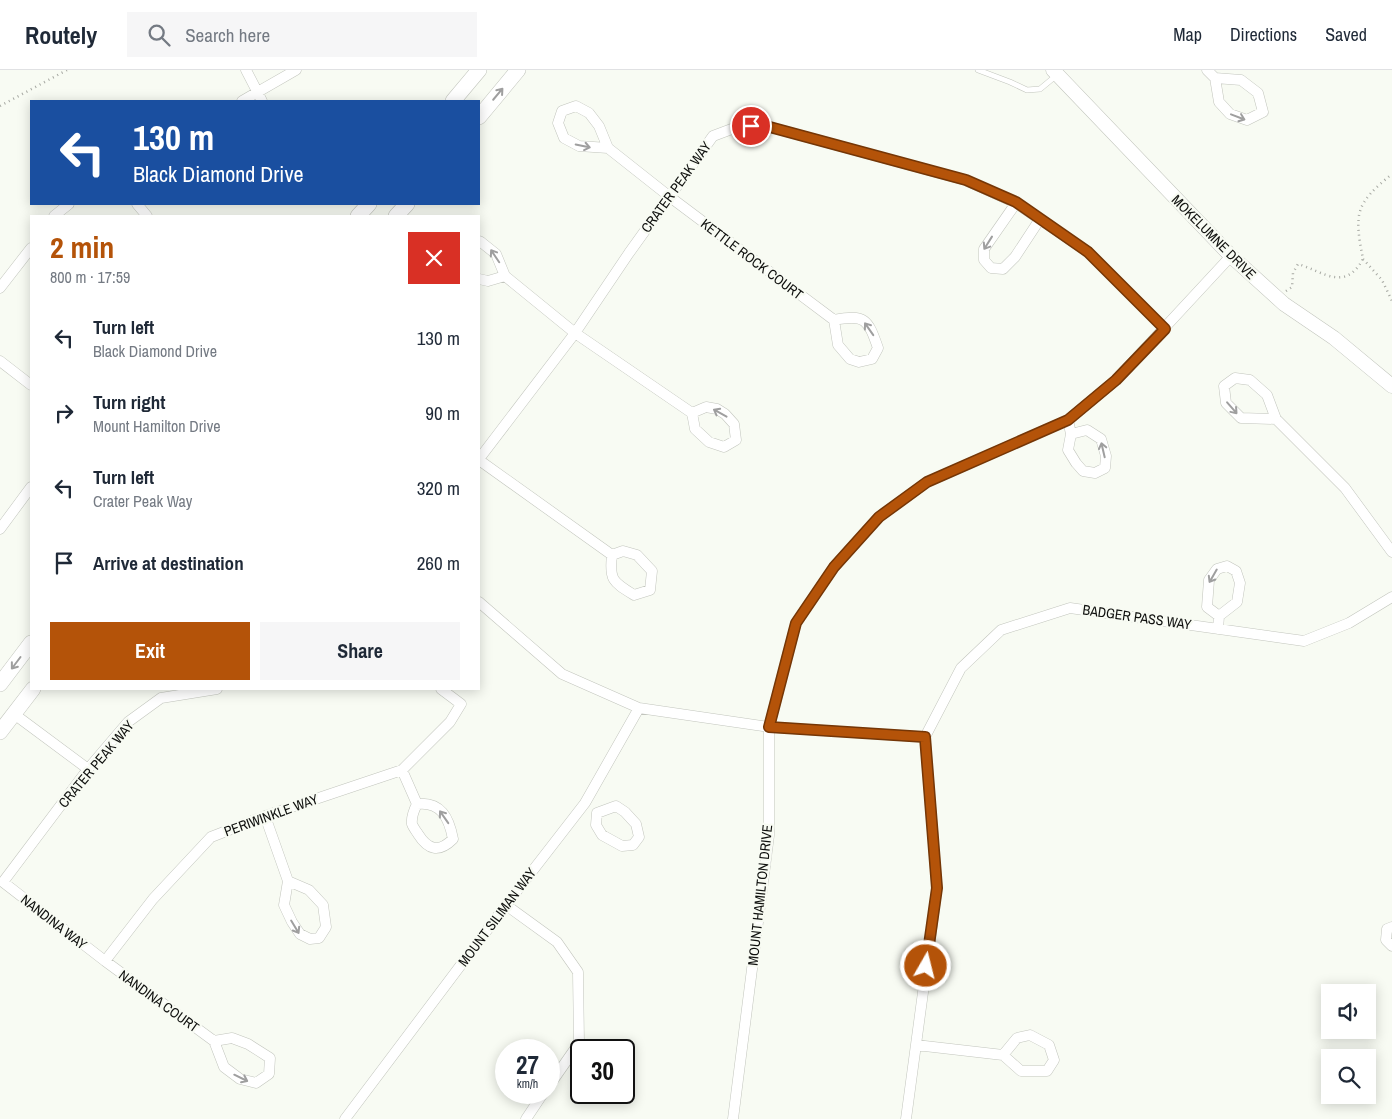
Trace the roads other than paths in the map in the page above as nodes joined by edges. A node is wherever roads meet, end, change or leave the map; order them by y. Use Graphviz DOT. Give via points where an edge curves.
graph roads {
  1 [pos="246,70"];
  2 [pos="296,70"];
  3 [pos="479,70"];
  4 [pos="518,70"];
  5 [pos="978,70"];
  6 [pos="1207,70"];
  7 [pos="1058,72"];
  8 [pos="1215,78"];
  9 [pos="260,97"];
  10 [pos="246,100"];
  11 [pos="454,100"];
  12 [pos="480,116"];
  13 [pos="608,148"];
  14 [pos="670,197"];
  15 [pos="1016,202"];
  16 [pos="67,205"];
  17 [pos="138,205"];
  18 [pos="368,205"];
  19 [pos="406,205"];
  20 [pos="55,215"];
  21 [pos="146,215"];
  22 [pos="359,215"];
  23 [pos="397,215"];
  24 [pos="1040,219"];
  25 [pos="480,242"];
  26 [pos="1230,256"];
  27 [pos="27,263"];
  28 [pos="505,276"];
  29 [pos="480,279"];
  30 [pos="0,288"];
  31 [pos="834,320"];
  32 [pos="1165,329"];
  33 [pos="575,334"];
  34 [pos="0,361"];
  35 [pos="30,384"];
  36 [pos="1392,386"];
  37 [pos="692,413"];
  38 [pos="1276,419"];
  39 [pos="1068,420"];
  40 [pos="1071,434"];
  41 [pos="480,459"];
  42 [pos="480,461"];
  43 [pos="30,488"];
  44 [pos="0,529"];
  45 [pos="1392,552"];
  46 [pos="612,555"];
  47 [pos="1392,597"];
  48 [pos="480,603"];
  49 [pos="1219,616"];
  50 [pos="1218,629"];
  51 [pos="30,643"];
  52 [pos="0,684"];
  53 [pos="31,690"];
  54 [pos="212,690"];
  55 [pos="442,690"];
  56 [pos="639,708"];
  57 [pos="14,714"];
  58 [pos="769,727"];
  59 [pos="0,732"];
  60 [pos="925,737"];
  61 [pos="88,769"];
  62 [pos="402,770"];
  63 [pos="585,803"];
  64 [pos="417,804"];
  65 [pos="597,813"];
  66 [pos="265,816"];
  67 [pos="288,881"];
  68 [pos="3,882"];
  69 [pos="506,905"];
  70 [pos="1392,928"];
  71 [pos="1392,946"];
  72 [pos="105,961"];
  73 [pos="214,1040"];
  74 [pos="916,1045"];
  75 [pos="1002,1055"];
  76 [pos="560,1070"];
  77 [pos="536,1104"];
  78 [pos="345,1119"];
  79 [pos="526,1119"];
  80 [pos="734,1119"];
  81 [pos="906,1119"];
  1 -- 9 [label="street"];
  2 -- 9 [label="street"];
  3 -- 11 [label="main road"];
  12 -- 4 [label="main road, one-way"];
  5 -- 7 [label="lane" via="1027,90 1040,89"];
  6 -- 8 [label="street"];
  7 -- 26 [label="street, MOKELUMNE DRIVE"];
  8 -- 8 [label="street, one-way" via="1219,102 1230,114 1247,120 1263,112 1258,93 1241,80"];
  9 -- 10 [label="street"];
  13 -- 13 [label="street, one-way" via="599,126 589,113 576,106 562,111 558,123 564,138 579,146"];
  13 -- 14 [label="street, KETTLE ROCK COURT"];
  14 -- 15 [label="street, CRATER PEAK WAY" via="713,136 737,127 766,126 966,180"];
  14 -- 31 [label="street, KETTLE ROCK COURT"];
  14 -- 33 [label="street, CRATER PEAK WAY"];
  15 -- 24 [label="street, CRATER PEAK WAY"];
  15 -- 24 [label="street, one-way" via="984,248 984,260 991,268 1003,268 1015,257"];
  16 -- 20 [label="street"];
  17 -- 21 [label="street"];
  18 -- 22 [label="main road"];
  19 -- 23 [label="main road"];
  24 -- 32 [label="street, CRATER PEAK WAY" via="1088,252"];
  28 -- 25 [label="street, one-way" via="496,254"];
  26 -- 32 [label="street, MOUNT HAMILTON DRIVE"];
  26 -- 36 [label="street, MOKELUMNE DRIVE" via="1284,304 1334,338"];
  27 -- 30 [label="street"];
  28 -- 29 [label="street" via="488,281"];
  28 -- 33 [label="street"];
  31 -- 31 [label="street, one-way" via="838,345 850,359 859,362 872,359 878,348 871,329 860,318"];
  32 -- 39 [label="street, MOUNT HAMILTON DRIVE" via="1116,380"];
  33 -- 37 [label="street"];
  33 -- 41 [label="street, CRATER PEAK WAY"];
  34 -- 35 [label="street"];
  37 -- 37 [label="street, one-way" via="695,429 709,442 724,447 736,440 734,424 725,414 706,407"];
  38 -- 38 [label="street, one-way" via="1267,394 1250,380 1235,378 1224,386 1226,403 1241,418"];
  38 -- 45 [label="street" via="1345,488"];
  39 -- 40 [label="street"];
  39 -- 58 [label="street, MOUNT HAMILTON DRIVE" via="927,482 879,517 834,567 796,623"];
  40 -- 40 [label="street, one-way" via="1068,450 1083,471 1095,472 1105,468 1106,456 1101,439 1087,430"];
  42 -- 46 [label="street"];
  43 -- 44 [label="street"];
  46 -- 46 [label="street" via="610,571 618,585 634,595 650,590 652,570 637,555 623,551"];
  47 -- 50 [label="street, BADGER PASS WAY" via="1349,623 1304,641"];
  48 -- 56 [label="street" via="562,674"];
  49 -- 49 [label="street, one-way" via="1237,602 1240,583 1236,571 1227,566 1217,569 1209,580 1207,606"];
  49 -- 50 [label="street"];
  50 -- 60 [label="street, BADGER PASS WAY" via="1070,608 1001,630 962,668"];
  51 -- 52 [label="main road, one-way"];
  53 -- 57 [label="main road"];
  54 -- 61 [label="street, CRATER PEAK WAY" via="161,698 128,722"];
  55 -- 62 [label="street, PERIWINKLE WAY" via="461,704 450,722"];
  56 -- 58 [label="street"];
  56 -- 63 [label="street, MOUNT SILIMAN WAY"];
  57 -- 59 [label="main road"];
  57 -- 61 [label="street"];
  58 -- 60 [label="street"];
  58 -- 80 [label="street, MOUNT HAMILTON DRIVE" via="768,836"];
  60 -- 74 [label="street" via="937,888"];
  61 -- 68 [label="street, CRATER PEAK WAY"];
  62 -- 64 [label="street"];
  62 -- 66 [label="street, PERIWINKLE WAY"];
  63 -- 65 [label="street"];
  63 -- 69 [label="street, MOUNT SILIMAN WAY"];
  64 -- 64 [label="street, one-way" via="412,824 422,841 437,848 446,846 453,839 447,818 438,807"];
  65 -- 65 [label="street" via="596,825 602,835 622,846 633,845 639,837 636,824 616,806"];
  66 -- 67 [label="street"];
  66 -- 72 [label="street, PERIWINKLE WAY" via="211,837 153,899"];
  67 -- 67 [label="street, one-way" via="284,905 292,922 300,934 310,939 319,938 326,927 323,906 309,890"];
  68 -- 72 [label="street, NANDINA WAY"];
  69 -- 76 [label="street" via="557,942 578,972 578,1043"];
  69 -- 78 [label="street, MOUNT SILIMAN WAY"];
  70 -- 71 [label="street" via="1387,929 1386,940"];
  72 -- 73 [label="street, NANDINA COURT"];
  73 -- 73 [label="street, NANDINA COURT, one-way" via="224,1067 240,1079 256,1084 269,1074 270,1058 248,1044 232,1038"];
  74 -- 75 [label="street"];
  74 -- 81 [label="street"];
  75 -- 75 [label="street" via="1020,1071 1047,1071 1054,1060 1049,1045 1030,1035 1017,1038"];
  77 -- 79 [label="street"];
}
